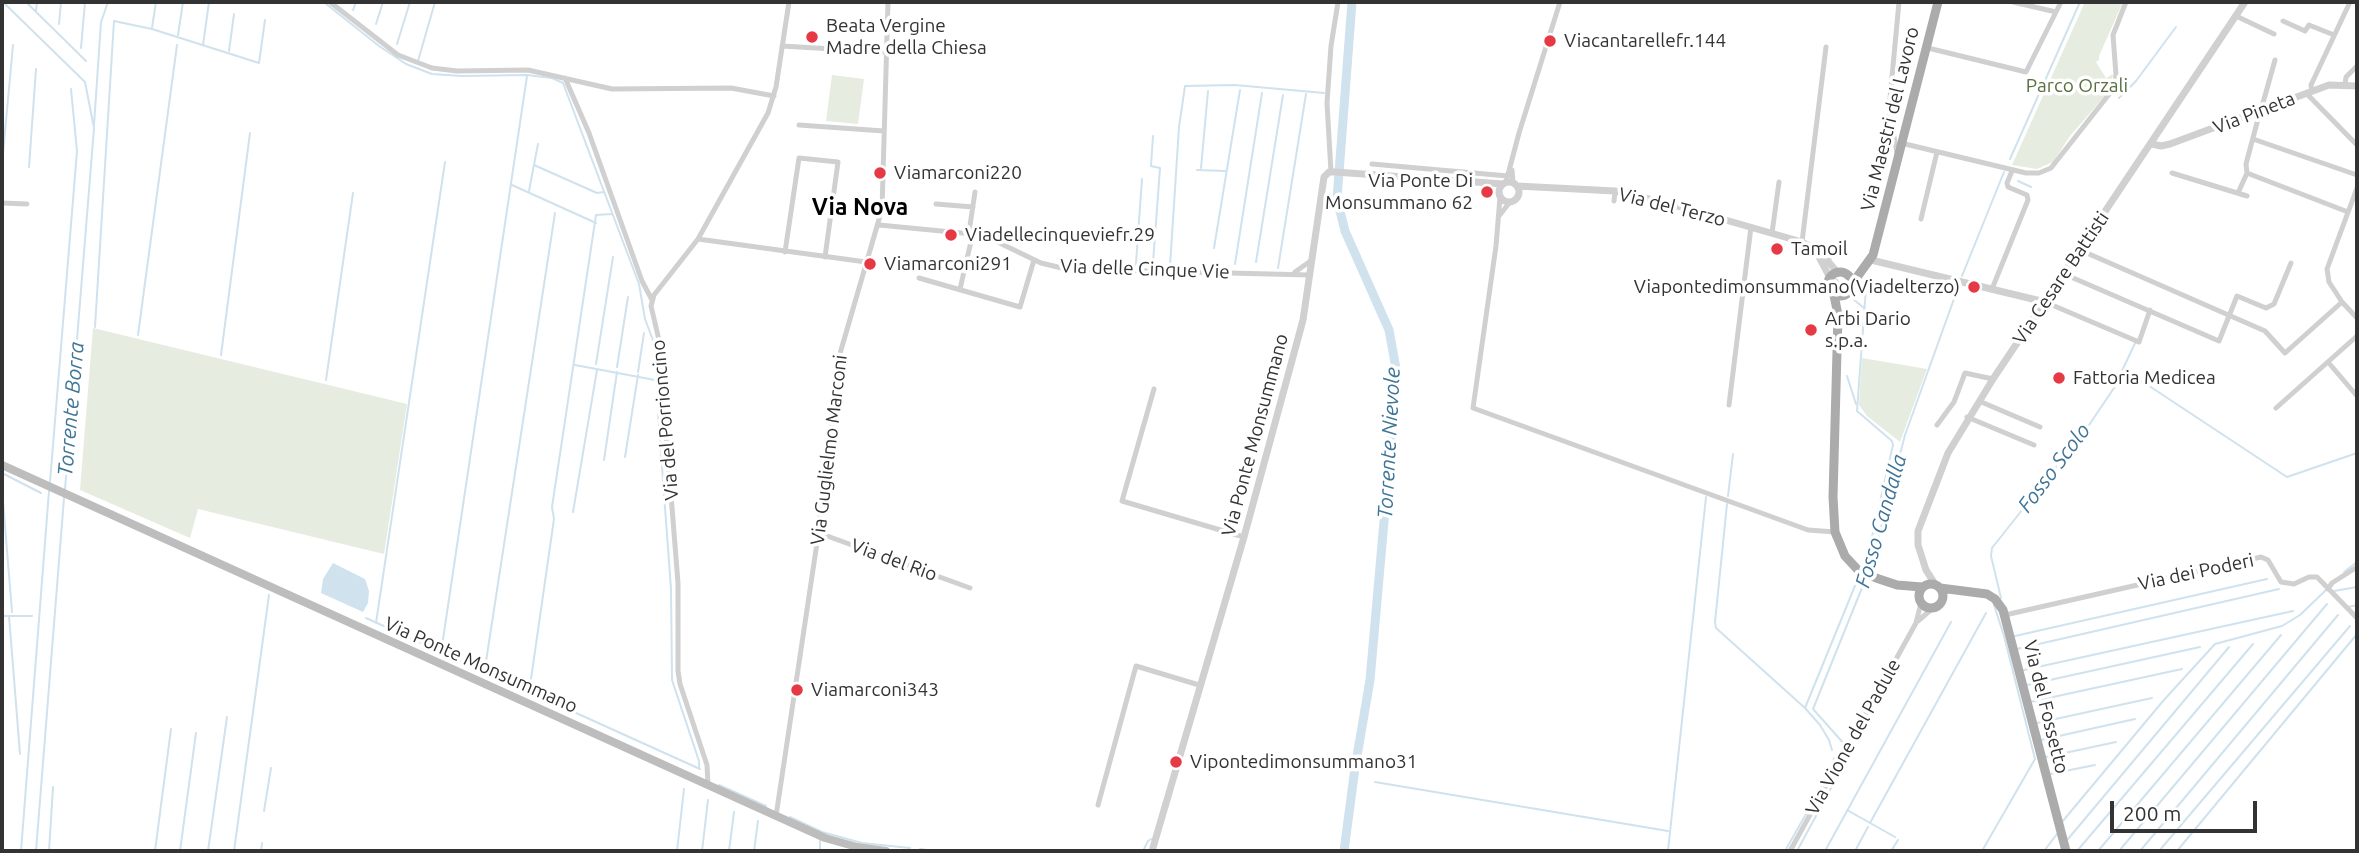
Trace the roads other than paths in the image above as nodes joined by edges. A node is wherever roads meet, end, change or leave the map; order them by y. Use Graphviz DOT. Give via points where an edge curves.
graph roads {
  1 [pos="330,2"];
  2 [pos="789,2"];
  3 [pos="888,2"];
  4 [pos="1338,2"];
  5 [pos="1560,2"];
  6 [pos="1899,2"];
  7 [pos="1938,2"];
  8 [pos="2013,2"];
  9 [pos="2061,2"];
  10 [pos="2126,2"];
  11 [pos="2245,2"];
  12 [pos="2350,2"];
  13 [pos="2056,12"];
  14 [pos="2236,16"];
  15 [pos="2283,21"];
  16 [pos="2274,34"];
  17 [pos="2334,35"];
  18 [pos="782,47"];
  19 [pos="1826,47"];
  20 [pos="1928,48"];
  21 [pos="885,52"];
  22 [pos="2275,60"];
  23 [pos="2357,66"];
  24 [pos="565,78"];
  25 [pos="2345,84"];
  26 [pos="2357,86"];
  27 [pos="2312,91"];
  28 [pos="774,96"];
  29 [pos="2315,102"];
  30 [pos="2259,111"];
  31 [pos="799,125"];
  32 [pos="884,131"];
  33 [pos="2253,139"];
  34 [pos="1901,143"];
  35 [pos="2152,144"];
  36 [pos="2357,145"];
  37 [pos="1937,152"];
  38 [pos="1898,156"];
  39 [pos="1371,164"];
  40 [pos="2011,170"];
  41 [pos="1333,172"];
  42 [pos="2172,173"];
  43 [pos="2247,173"];
  44 [pos="2357,176"];
  45 [pos="1480,179"];
  46 [pos="1779,182"];
  47 [pos="1507,185"];
  48 [pos="1540,186"];
  49 [pos="2357,188"];
  50 [pos="1615,191"];
  51 [pos="975,192"];
  52 [pos="2238,193"];
  53 [pos="1519,195"];
  54 [pos="2246,196"];
  55 [pos="1614,201"];
  56 [pos="1510,202"];
  57 [pos="2,203"];
  58 [pos="27,204"];
  59 [pos="936,204"];
  60 [pos="2354,206"];
  61 [pos="973,207"];
  62 [pos="2348,212"];
  63 [pos="1499,216"];
  64 [pos="1921,219"];
  65 [pos="879,225"];
  66 [pos="1751,227"];
  67 [pos="971,233"];
  68 [pos="1772,233"];
  69 [pos="698,239"];
  70 [pos="1806,244"];
  71 [pos="1876,244"];
  72 [pos="2080,250"];
  73 [pos="785,252"];
  74 [pos="825,257"];
  75 [pos="1034,260"];
  76 [pos="1312,260"];
  77 [pos="1871,260"];
  78 [pos="866,262"];
  79 [pos="2291,263"];
  80 [pos="1292,274"];
  81 [pos="2064,274"];
  82 [pos="1310,275"];
  83 [pos="1838,275"];
  84 [pos="919,278"];
  85 [pos="1852,284"];
  86 [pos="960,289"];
  87 [pos="1992,289"];
  88 [pos="1308,291"];
  89 [pos="1839,295"];
  90 [pos="652,300"];
  91 [pos="2045,302"];
  92 [pos="2343,302"];
  93 [pos="2150,310"];
  94 [pos="2229,316"];
  95 [pos="2357,318"];
  96 [pos="2357,336"];
  97 [pos="2328,362"];
  98 [pos="1993,379"];
  99 [pos="1154,388"];
  100 [pos="2357,396"];
  101 [pos="1979,401"];
  102 [pos="1729,405"];
  103 [pos="2276,408"];
  104 [pos="1967,418"];
  105 [pos="1937,425"];
  106 [pos="2040,427"];
  107 [pos="2034,445"];
  108 [pos="2,465"];
  109 [pos="1835,532"];
  110 [pos="819,533"];
  111 [pos="1244,537"];
  112 [pos="2357,567"];
  113 [pos="1897,585"];
  114 [pos="1931,586"];
  115 [pos="970,588"];
  116 [pos="2327,588"];
  117 [pos="1970,592"];
  118 [pos="1920,600"];
  119 [pos="1942,601"];
  120 [pos="1933,608"];
  121 [pos="2005,615"];
  122 [pos="2357,618"];
  123 [pos="1916,623"];
  124 [pos="1199,685"];
  125 [pos="708,785"];
  126 [pos="1098,805"];
  127 [pos="776,817"];
  128 [pos="886,851"];
  129 [pos="1152,851"];
  130 [pos="1790,851"];
  131 [pos="2066,851"];
  1 -- 24 [label="street" via="398,55 420,65 457,71 528,70"];
  2 -- 18 [label="street"];
  3 -- 21 [label="street, Via Guglielmo Marconi"];
  4 -- 41 [label="street" via="1327,103"];
  5 -- 47 [label="street"];
  6 -- 38 [label="street" via="1889,109"];
  7 -- 20 [label="main road, Via Maestri del Lavoro"];
  8 -- 13 [label="street"];
  9 -- 13 [label="street"];
  10 -- 40 [label="street" via="2113,35 2116,75 2110,95 2055,165 2035,174"];
  11 -- 14 [label="street, Via Cesare Battisti"];
  12 -- 17 [label="street"];
  13 -- 20 [label="street" via="2026,72"];
  14 -- 16 [label="street"];
  14 -- 35 [label="street, Via Cesare Battisti"];
  15 -- 17 [label="street" via="2305,32 2309,25"];
  17 -- 27 [label="street"];
  18 -- 21 [label="street"];
  18 -- 28 [label="street"];
  19 -- 70 [label="street"];
  20 -- 34 [label="main road, Via Maestri del Lavoro"];
  21 -- 32 [label="street, Via Guglielmo Marconi"];
  22 -- 30 [label="street"];
  23 -- 25 [label="street"];
  24 -- 28 [label="street" via="612,89 731,88"];
  24 -- 90 [label="street, Via del Porrioncino"];
  25 -- 26 [label="street, Via Pineta"];
  25 -- 27 [label="street, Via Pineta"];
  27 -- 29 [label="street"];
  27 -- 29 [label="street"];
  27 -- 30 [label="street, Via Pineta"];
  28 -- 69 [label="street"];
  29 -- 36 [label="street"];
  30 -- 33 [label="street"];
  30 -- 35 [label="street, Via Pineta" via="2166,146"];
  31 -- 32 [label="street"];
  32 -- 65 [label="street, Via Guglielmo Marconi"];
  33 -- 43 [label="street"];
  33 -- 44 [label="street"];
  34 -- 37 [label="street"];
  34 -- 38 [label="main road, Via Maestri del Lavoro"];
  35 -- 72 [label="street, Via Cesare Battisti"];
  37 -- 40 [label="street"];
  37 -- 64 [label="street"];
  38 -- 71 [label="main road, Via Maestri del Lavoro"];
  39 -- 45 [label="street"];
  40 -- 87 [label="street" via="2007,186 2028,200"];
  41 -- 45 [label="street"];
  41 -- 76 [label="street, Via Ponte Monsummano" via="1324,177 1321,187"];
  42 -- 52 [label="street"];
  43 -- 52 [label="street"];
  43 -- 62 [label="street"];
  45 -- 47 [label="street"];
  45 -- 47 [label="street"];
  46 -- 68 [label="street"];
  47 -- 48 [label="street, Via del Terzo"];
  47 -- 53 [label="street"];
  47 -- 56 [label="street"];
  47 -- 63 [label="street"];
  48 -- 50 [label="street, Via del Terzo"];
  48 -- 53 [label="street"];
  49 -- 60 [label="street"];
  50 -- 55 [label="street"];
  50 -- 66 [label="street, Via del Terzo"];
  51 -- 61 [label="street"];
  52 -- 54 [label="street"];
  53 -- 56 [label="street"];
  56 -- 63 [label="street"];
  57 -- 58 [label="street"];
  59 -- 61 [label="street"];
  60 -- 62 [label="street"];
  61 -- 67 [label="street"];
  62 -- 92 [label="street" via="2327,269 2329,282"];
  63 -- 109 [label="street" via="1473,408 1808,530"];
  65 -- 67 [label="street, Via delle Cinque Vie"];
  65 -- 78 [label="street, Via Guglielmo Marconi"];
  66 -- 68 [label="street, Via del Terzo"];
  66 -- 102 [label="street"];
  67 -- 75 [label="street, Via delle Cinque Vie"];
  67 -- 86 [label="street"];
  68 -- 70 [label="street, Via del Terzo"];
  69 -- 73 [label="street"];
  69 -- 90 [label="street"];
  70 -- 83 [label="street"];
  71 -- 77 [label="main road, Via Maestri del Lavoro"];
  71 -- 83 [label="main road" via="1865,262"];
  72 -- 81 [label="street, Via Cesare Battisti"];
  72 -- 94 [label="street"];
  73 -- 74 [label="street"];
  73 -- 74 [label="street" via="800,159 838,162"];
  74 -- 78 [label="street"];
  75 -- 80 [label="street, Via delle Cinque Vie" via="1082,270"];
  75 -- 86 [label="street" via="1020,307"];
  76 -- 80 [label="street"];
  76 -- 82 [label="street, Via Ponte Monsummano"];
  77 -- 85 [label="main road"];
  77 -- 87 [label="street"];
  78 -- 110 [label="street, Via Guglielmo Marconi" via="839,356"];
  79 -- 94 [label="street" via="2274,304 2266,308 2237,296"];
  80 -- 82 [label="street, Via delle Cinque Vie"];
  80 -- 88 [label="street"];
  81 -- 91 [label="street, Via Cesare Battisti"];
  81 -- 93 [label="street"];
  82 -- 88 [label="street, Via Ponte Monsummano"];
  83 -- 85 [label="main road"];
  83 -- 89 [label="main road" via="1829,289"];
  84 -- 86 [label="street"];
  85 -- 89 [label="main road" via="1850,291"];
  87 -- 91 [label="street"];
  88 -- 111 [label="street, Via Ponte Monsummano"];
  89 -- 109 [label="main road"];
  90 -- 125 [label="street, Via del Porrioncino" via="663,357 678,583 678,671 707,765"];
  91 -- 93 [label="street" via="2138,342"];
  91 -- 98 [label="street, Via Cesare Battisti"];
  92 -- 94 [label="street" via="2285,353 2265,331"];
  92 -- 95 [label="street"];
  93 -- 94 [label="street" via="2218,341"];
  96 -- 97 [label="street"];
  97 -- 100 [label="street"];
  97 -- 103 [label="street"];
  98 -- 101 [label="street, Via Cesare Battisti"];
  98 -- 105 [label="street" via="1965,373 1954,402"];
  99 -- 111 [label="street" via="1122,501"];
  101 -- 104 [label="street, Via Cesare Battisti"];
  101 -- 106 [label="street"];
  104 -- 107 [label="street"];
  104 -- 114 [label="street, Via Cesare Battisti" via="1948,453 1918,531"];
  108 -- 125 [label="main road, Via Ponte Monsummano"];
  109 -- 113 [label="main road" via="1849,561 1865,574"];
  110 -- 115 [label="street, Via del Rio"];
  110 -- 127 [label="street, Via Guglielmo Marconi"];
  111 -- 124 [label="street, Via Ponte Monsummano"];
  112 -- 116 [label="street"];
  113 -- 114 [label="main road"];
  113 -- 118 [label="main road"];
  114 -- 117 [label="main road"];
  114 -- 118 [label="main road"];
  114 -- 119 [label="main road" via="1943,594"];
  116 -- 121 [label="street, Via dei Poderi" via="2317,576 2294,584 2281,582 2268,560 2261,557"];
  116 -- 122 [label="street"];
  117 -- 119 [label="main road"];
  117 -- 121 [label="main road" via="1992,597"];
  118 -- 120 [label="main road"];
  118 -- 123 [label="street"];
  119 -- 120 [label="main road"];
  120 -- 123 [label="street"];
  121 -- 131 [label="main road, Via del Fossetto"];
  123 -- 130 [label="street, Via Vione del Padule"];
  124 -- 126 [label="street" via="1136,666"];
  124 -- 129 [label="street, Via Ponte Monsummano"];
  125 -- 127 [label="main road, Via Ponte Monsummano"];
  127 -- 128 [label="main road, Via Ponte Monsummano" via="825,838"];
}
